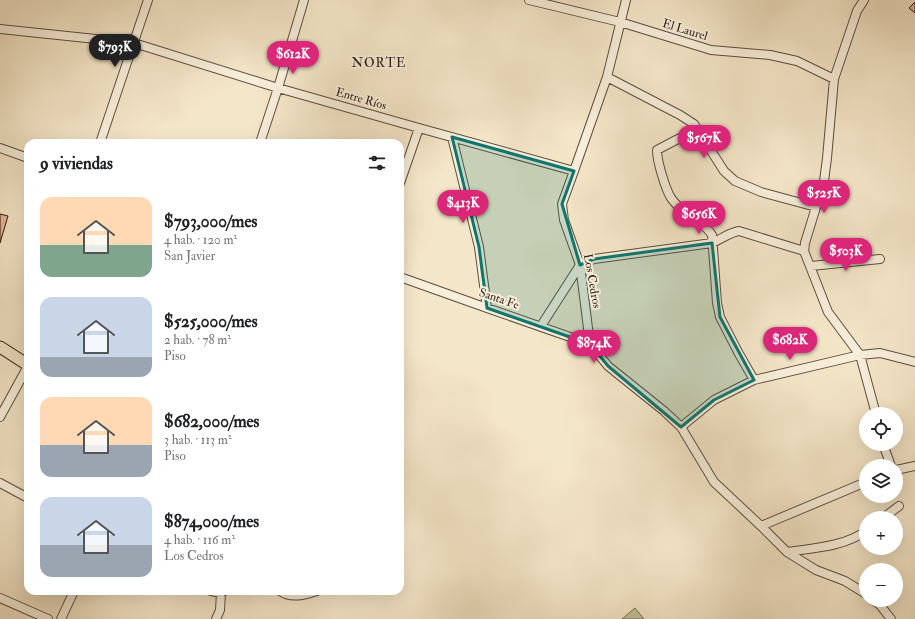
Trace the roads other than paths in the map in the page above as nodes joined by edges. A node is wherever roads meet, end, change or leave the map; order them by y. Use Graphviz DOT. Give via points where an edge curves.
graph roads {
  1 [pos="148,0"];
  2 [pos="304,0"];
  3 [pos="529,0"];
  4 [pos="626,0"];
  5 [pos="864,0"];
  6 [pos="620,22"];
  7 [pos="0,29"];
  8 [pos="134,43"];
  9 [pos="607,77"];
  10 [pos="834,79"];
  11 [pos="278,88"];
  12 [pos="419,128"];
  13 [pos="698,129"];
  14 [pos="452,137"];
  15 [pos="101,139"];
  16 [pos="261,139"];
  17 [pos="0,148"];
  18 [pos="24,157"];
  19 [pos="404,171"];
  20 [pos="574,171"];
  21 [pos="816,207"];
  22 [pos="712,243"];
  23 [pos="804,251"];
  24 [pos="880,259"];
  25 [pos="580,265"];
  26 [pos="811,266"];
  27 [pos="404,278"];
  28 [pos="487,308"];
  29 [pos="541,326"];
  30 [pos="590,344"];
  31 [pos="0,347"];
  32 [pos="860,354"];
  33 [pos="915,362"];
  34 [pos="24,363"];
  35 [pos="24,373"];
  36 [pos="754,380"];
  37 [pos="874,407"];
  38 [pos="0,417"];
  39 [pos="681,427"];
  40 [pos="915,466"];
  41 [pos="903,469"];
  42 [pos="0,483"];
  43 [pos="859,485"];
  44 [pos="24,496"];
  45 [pos="899,506"];
  46 [pos="892,511"];
  47 [pos="761,526"];
  48 [pos="859,536"];
  49 [pos="787,552"];
  50 [pos="859,590"];
  51 [pos="72,595"];
  52 [pos="222,595"];
  53 [pos="290,595"];
  54 [pos="300,595"];
  55 [pos="0,598"];
  56 [pos="882,607"];
  57 [pos="48,619"];
  58 [pos="61,619"];
  59 [pos="216,619"];
  60 [pos="891,619"];
  1 -- 8 [label="street"];
  2 -- 11 [label="street"];
  3 -- 6 [label="street, El Laurel"];
  4 -- 6 [label="street, Los Cedros"];
  5 -- 10 [label="street" via="857,11"];
  6 -- 9 [label="street, Los Cedros"];
  6 -- 10 [label="street, El Laurel" via="711,50 770,55 797,61"];
  7 -- 8 [label="street, Entre Ríos"];
  8 -- 11 [label="street, Entre Ríos"];
  8 -- 15 [label="street"];
  9 -- 13 [label="street" via="680,115"];
  9 -- 20 [label="street, Los Cedros"];
  10 -- 21 [label="street" via="828,158"];
  11 -- 12 [label="street, Entre Ríos"];
  11 -- 16 [label="street"];
  12 -- 14 [label="street, Entre Ríos"];
  12 -- 19 [label="street"];
  13 -- 21 [label="street" via="724,171 734,181 761,192"];
  13 -- 22 [label="street" via="657,150 657,158 672,199 692,218 709,229"];
  14 -- 20 [label="street, Entre Ríos"];
  14 -- 28 [label="street" via="479,247"];
  17 -- 18 [label="street"];
  20 -- 25 [label="street, Los Cedros" via="562,204 564,220"];
  21 -- 23 [label="street"];
  22 -- 23 [label="street" via="739,231"];
  22 -- 25 [label="street" via="594,259"];
  22 -- 36 [label="street" via="720,317"];
  23 -- 26 [label="street"];
  24 -- 26 [label="street"];
  25 -- 29 [label="street"];
  25 -- 30 [label="street, Los Cedros"];
  26 -- 32 [label="street" via="828,312"];
  27 -- 28 [label="street, Santa Fe"];
  28 -- 29 [label="street, Santa Fe"];
  29 -- 30 [label="street, Santa Fe"];
  30 -- 39 [label="street" via="608,366"];
  31 -- 34 [label="main road"];
  32 -- 33 [label="street" via="880,353"];
  32 -- 36 [label="street"];
  32 -- 37 [label="street"];
  35 -- 38 [label="street"];
  36 -- 39 [label="street" via="714,400"];
  39 -- 47 [label="street" via="714,482"];
  40 -- 41 [label="street"];
  42 -- 44 [label="street"];
  43 -- 47 [label="street"];
  45 -- 46 [label="street"];
  47 -- 49 [label="street"];
  48 -- 49 [label="street" via="841,544"];
  49 -- 50 [label="street" via="816,570 845,581"];
  51 -- 58 [label="street"];
  52 -- 59 [label="street"];
  53 -- 54 [label="street"];
  55 -- 57 [label="street"];
  56 -- 60 [label="street"];
}
